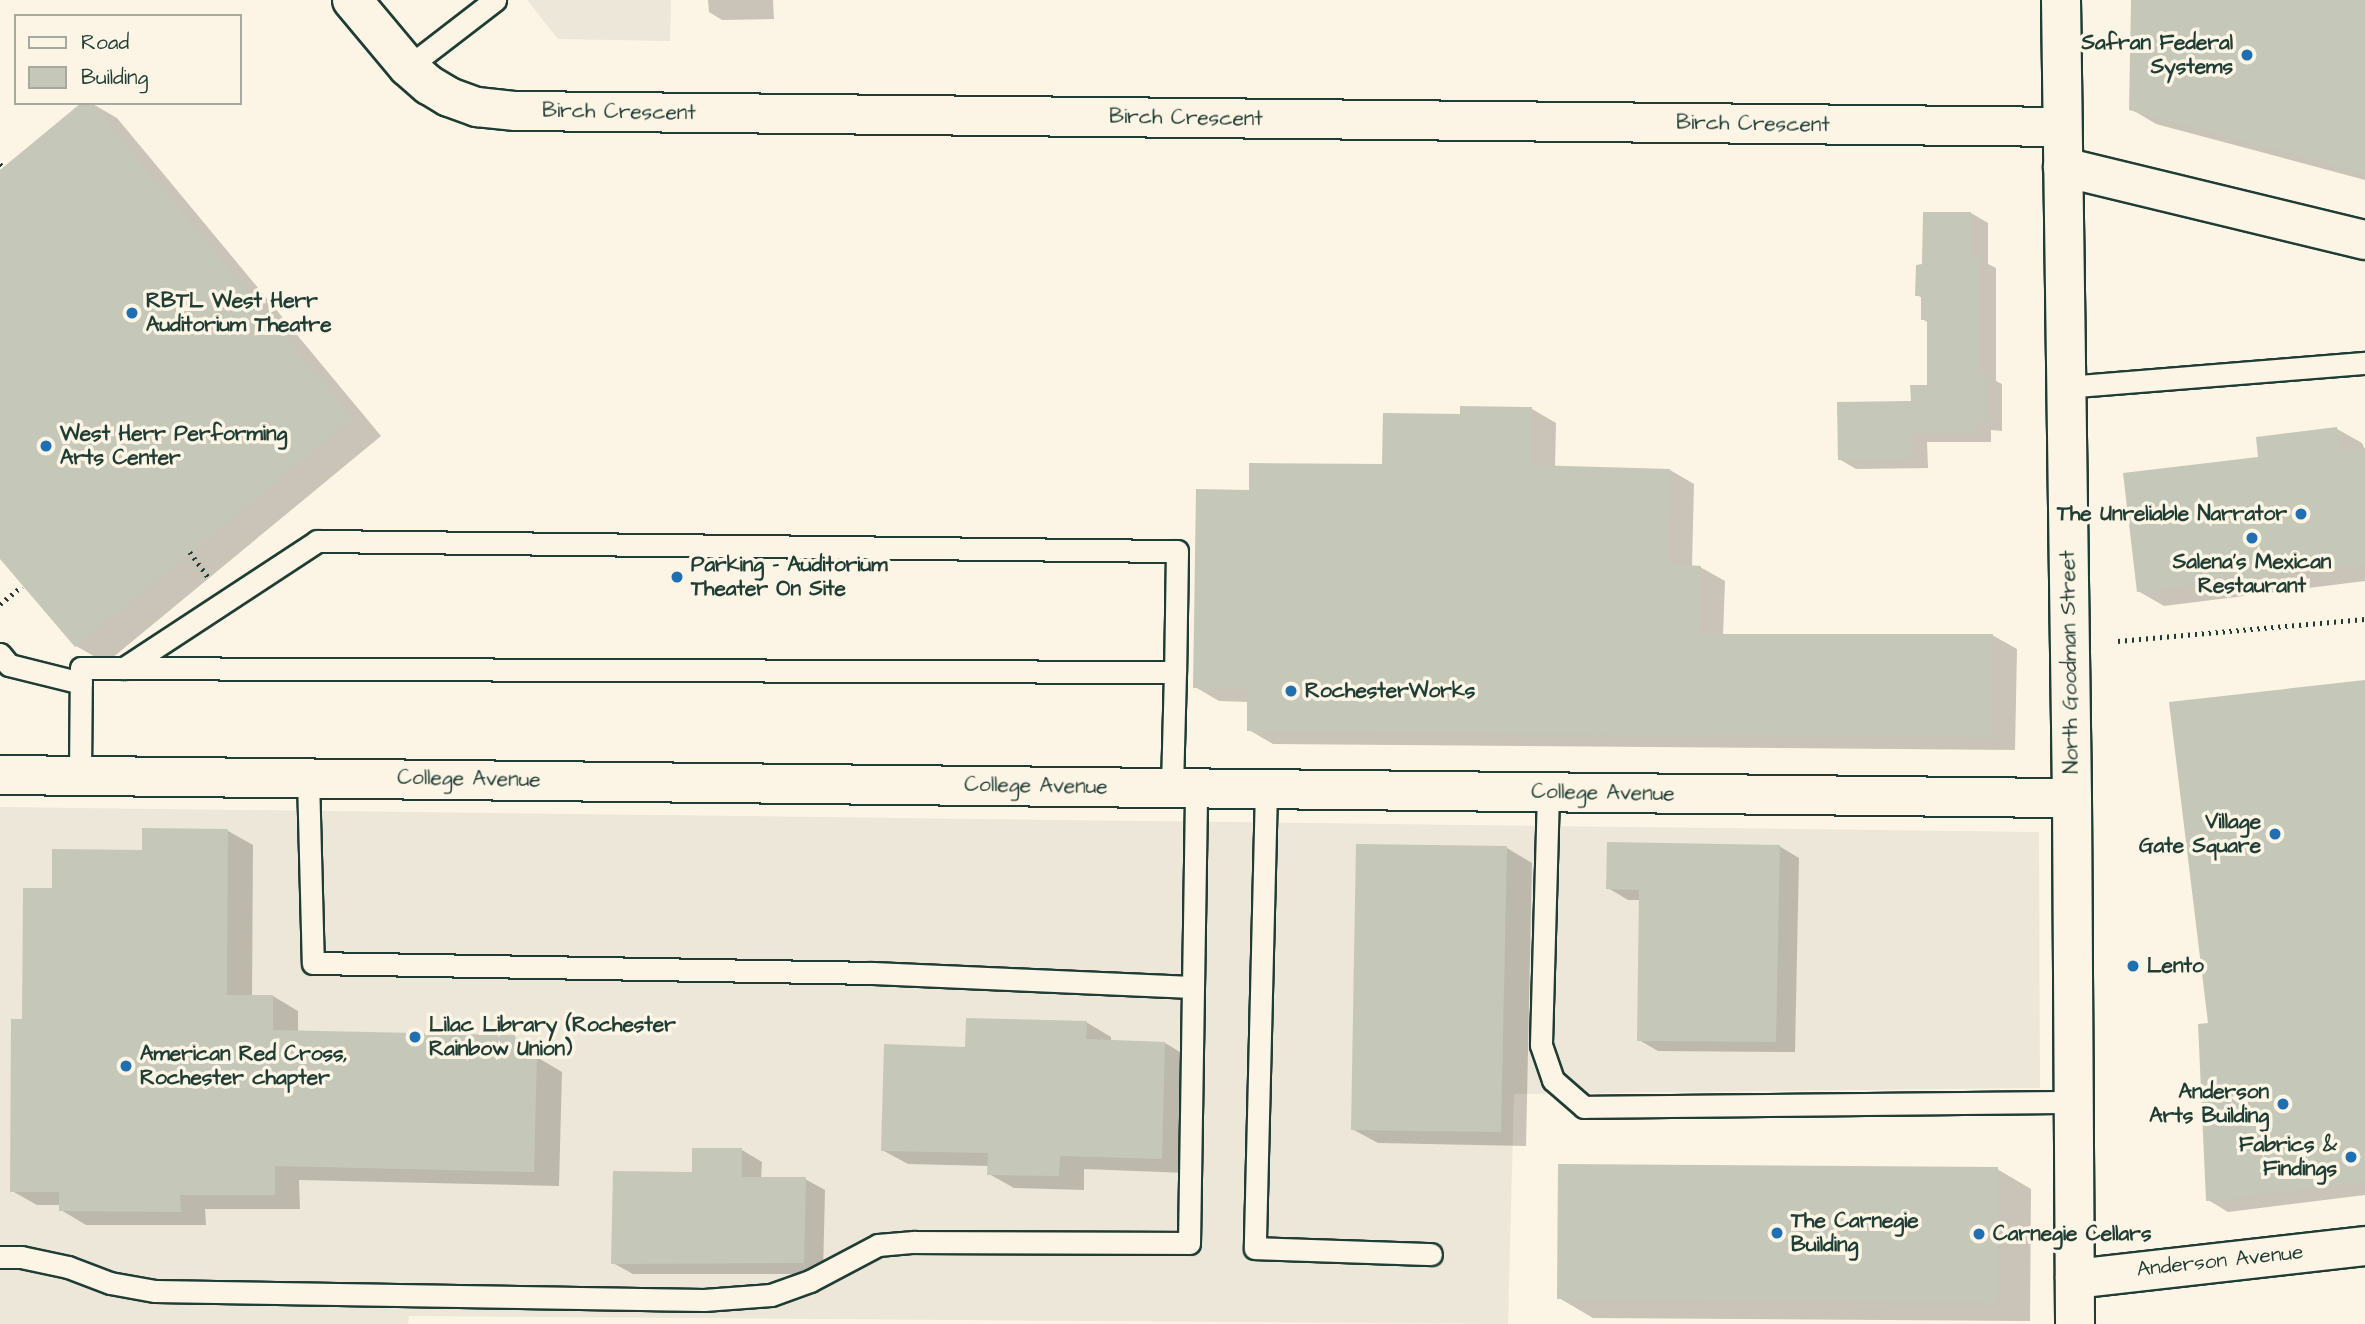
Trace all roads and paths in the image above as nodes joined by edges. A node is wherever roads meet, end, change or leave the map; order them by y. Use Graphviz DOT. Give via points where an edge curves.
graph roads {
  1 [pos="352,0"];
  2 [pos="495,0"];
  3 [pos="2061,0"];
  4 [pos="419,76"];
  5 [pos="2062,127"];
  6 [pos="2063,166"];
  7 [pos="2365,240"];
  8 [pos="2365,363"];
  9 [pos="2065,387"];
  10 [pos="22,586"];
  11 [pos="0,604"];
  12 [pos="2365,619"];
  13 [pos="2118,641"];
  14 [pos="0,654"];
  15 [pos="124,668"];
  16 [pos="1175,672"];
  17 [pos="81,683"];
  18 [pos="0,775"];
  19 [pos="80,775"];
  20 [pos="308,778"];
  21 [pos="1184,788"];
  22 [pos="1266,789"];
  23 [pos="1548,793"];
  24 [pos="2072,798"];
  25 [pos="1193,987"];
  26 [pos="2074,1102"];
  27 [pos="2365,1246"];
  28 [pos="1431,1254"];
  29 [pos="0,1257"];
  30 [pos="2075,1279"];
  31 [pos="2075,1324"];
  1 -- 4 [label="street, Birch Crescent"];
  2 -- 4 [label="lane"];
  3 -- 5 [label="street, North Goodman Street"];
  4 -- 5 [label="street, Birch Crescent" via="449,97 477,107 516,111"];
  5 -- 6 [label="street, North Goodman Street"];
  6 -- 7 [label="street"];
  6 -- 9 [label="street, North Goodman Street"];
  8 -- 9 [label="lane"];
  9 -- 24 [label="street, North Goodman Street"];
  10 -- 11 [label="path"];
  12 -- 13 [label="path"];
  14 -- 17 [label="lane" via="9,665"];
  15 -- 16 [label="lane"];
  15 -- 16 [label="lane" via="317,541 1177,551"];
  15 -- 17 [label="lane" via="81,668"];
  16 -- 21 [label="lane"];
  17 -- 19 [label="lane"];
  18 -- 19 [label="street, College Avenue"];
  19 -- 20 [label="street, College Avenue"];
  20 -- 21 [label="street, College Avenue"];
  20 -- 25 [label="lane" via="313,964 872,974"];
  21 -- 22 [label="street, College Avenue"];
  21 -- 25 [label="lane"];
  22 -- 23 [label="street, College Avenue"];
  22 -- 28 [label="lane" via="1255,1248"];
  23 -- 24 [label="street, College Avenue"];
  23 -- 26 [label="lane" via="1541,1045 1553,1080 1584,1107"];
  24 -- 26 [label="street, North Goodman Street"];
  25 -- 29 [label="lane" via="1189,1243 878,1245 810,1281 771,1295 704,1300 155,1291 110,1283 44,1262"];
  26 -- 30 [label="street, North Goodman Street"];
  27 -- 30 [label="street, Anderson Avenue"];
  30 -- 31 [label="street, North Goodman Street"];
}
